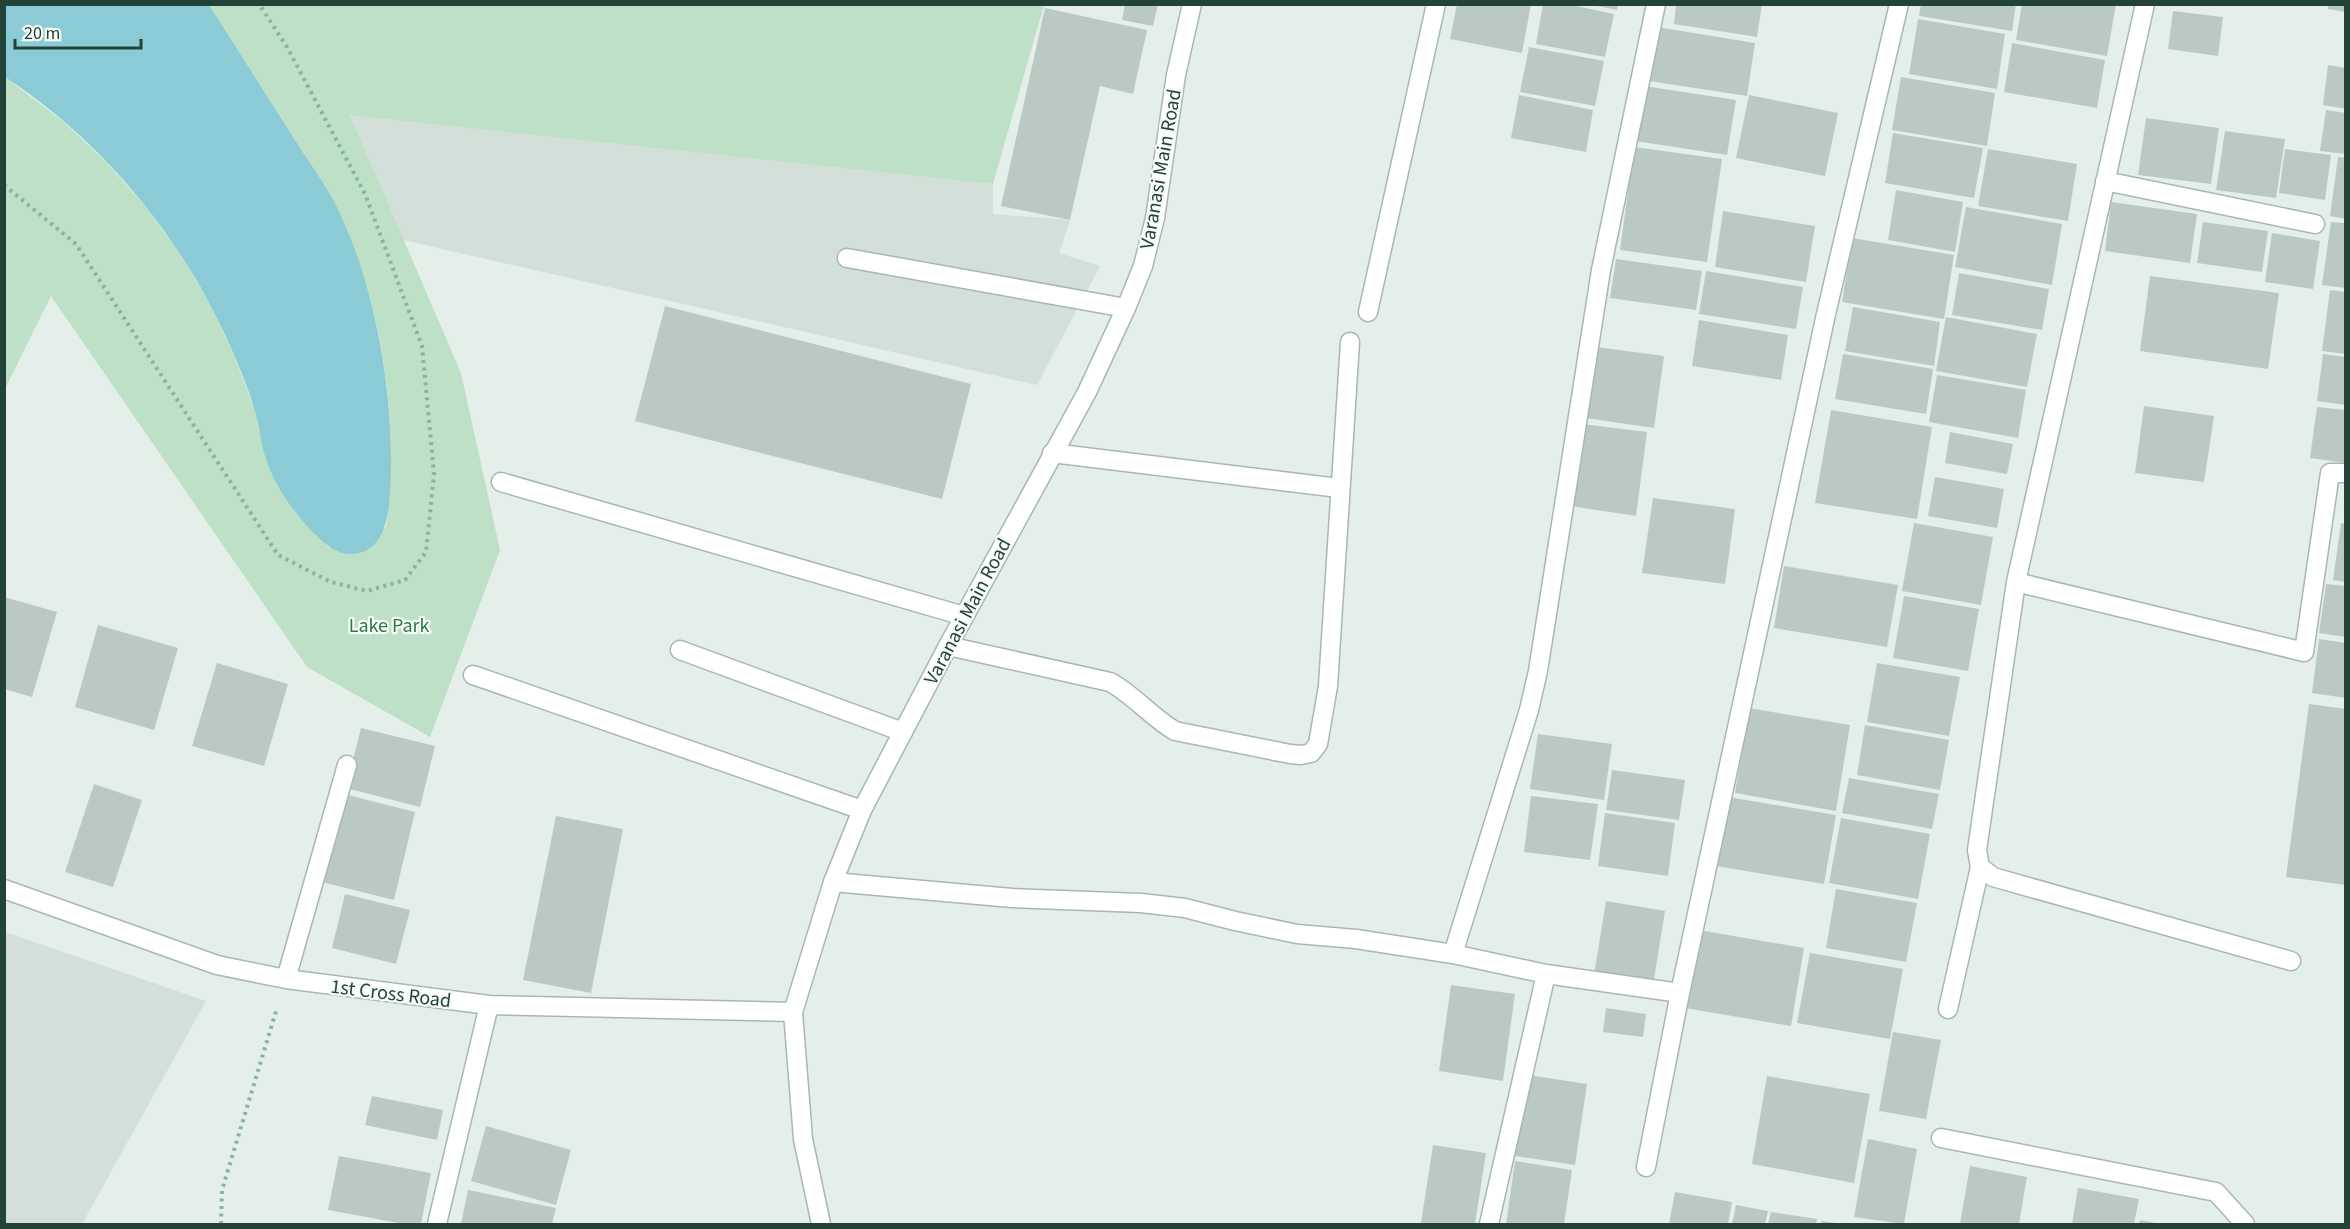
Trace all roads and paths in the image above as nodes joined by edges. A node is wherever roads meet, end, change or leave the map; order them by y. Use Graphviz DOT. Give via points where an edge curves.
graph roads {
  1 [pos="259,4"];
  2 [pos="1192,4"];
  3 [pos="1436,4"];
  4 [pos="1656,4"];
  5 [pos="1899,4"];
  6 [pos="2145,4"];
  7 [pos="2105,181"];
  8 [pos="4,185"];
  9 [pos="2315,225"];
  10 [pos="847,258"];
  11 [pos="1126,308"];
  12 [pos="1368,312"];
  13 [pos="1350,342"];
  14 [pos="1052,453"];
  15 [pos="2346,473"];
  16 [pos="501,483"];
  17 [pos="1339,488"];
  18 [pos="2016,582"];
  19 [pos="964,616"];
  20 [pos="948,646"];
  21 [pos="680,650"];
  22 [pos="474,675"];
  23 [pos="903,732"];
  24 [pos="347,765"];
  25 [pos="862,810"];
  26 [pos="1980,867"];
  27 [pos="833,882"];
  28 [pos="4,889"];
  29 [pos="1453,954"];
  30 [pos="2290,961"];
  31 [pos="1546,974"];
  32 [pos="286,979"];
  33 [pos="1680,993"];
  34 [pos="489,1005"];
  35 [pos="1948,1009"];
  36 [pos="793,1012"];
  37 [pos="1941,1138"];
  38 [pos="1646,1167"];
  39 [pos="221,1224"];
  40 [pos="437,1224"];
  41 [pos="821,1224"];
  42 [pos="1489,1224"];
  43 [pos="2245,1224"];
  1 -- 8 [label="path" via="287,47 365,194 422,346 434,474 426,552 405,580 368,591 331,582 278,555 76,244"];
  2 -- 11 [label="street, Varanasi Main Road" via="1176,75 1155,218 1143,266"];
  3 -- 12 [label="street"];
  4 -- 29 [label="street" via="1601,270 1530,710"];
  5 -- 33 [label="street" via="1826,314"];
  6 -- 7 [label="street"];
  7 -- 9 [label="street"];
  7 -- 18 [label="street"];
  10 -- 11 [label="street"];
  11 -- 14 [label="street, Varanasi Main Road" via="1087,392"];
  13 -- 17 [label="street"];
  14 -- 17 [label="street"];
  14 -- 19 [label="street, Varanasi Main Road"];
  15 -- 18 [label="street" via="2330,473 2304,652"];
  16 -- 19 [label="street"];
  17 -- 20 [label="street" via="1328,686 1318,744 1311,753 1290,754 1174,731 1110,681"];
  18 -- 26 [label="street" via="1977,850"];
  19 -- 20 [label="street, Varanasi Main Road"];
  20 -- 23 [label="street, Varanasi Main Road"];
  21 -- 23 [label="street"];
  22 -- 25 [label="street"];
  23 -- 25 [label="street, Varanasi Main Road"];
  24 -- 32 [label="street"];
  25 -- 27 [label="street, Varanasi Main Road"];
  26 -- 30 [label="street" via="1993,877"];
  26 -- 35 [label="street"];
  27 -- 29 [label="street" via="1185,908 1297,934"];
  27 -- 36 [label="street, Varanasi Main Road"];
  28 -- 32 [label="street, 1st Cross Road" via="217,965"];
  29 -- 31 [label="street"];
  31 -- 33 [label="street"];
  31 -- 42 [label="street"];
  32 -- 34 [label="street, 1st Cross Road"];
  32 -- 39 [label="path" via="222,1190"];
  33 -- 38 [label="street"];
  34 -- 36 [label="street, 1st Cross Road"];
  34 -- 40 [label="street"];
  36 -- 41 [label="street, Varanasi Main Road" via="803,1139"];
  37 -- 43 [label="street" via="2216,1192"];
}
